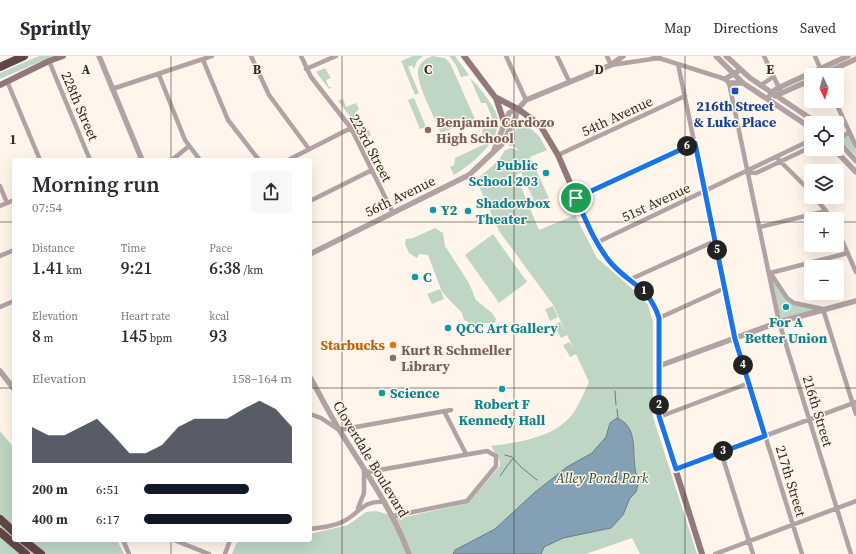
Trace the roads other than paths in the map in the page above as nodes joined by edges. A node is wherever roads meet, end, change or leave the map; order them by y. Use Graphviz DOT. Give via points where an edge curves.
graph roads {
  1 [pos="24,56"];
  2 [pos="63,56"];
  3 [pos="99,56"];
  4 [pos="212,56"];
  5 [pos="251,56"];
  6 [pos="300,56"];
  7 [pos="336,56"];
  8 [pos="464,56"];
  9 [pos="506,56"];
  10 [pos="557,56"];
  11 [pos="607,56"];
  12 [pos="622,56"];
  13 [pos="716,56"];
  14 [pos="726,56"];
  15 [pos="764,56"];
  16 [pos="815,56"];
  17 [pos="848,56"];
  18 [pos="656,57"];
  19 [pos="856,59"];
  20 [pos="203,60"];
  21 [pos="49,61"];
  22 [pos="678,64"];
  23 [pos="611,65"];
  24 [pos="0,67"];
  25 [pos="820,68"];
  26 [pos="830,68"];
  27 [pos="834,68"];
  28 [pos="306,69"];
  29 [pos="740,70"];
  30 [pos="733,74"];
  31 [pos="159,75"];
  32 [pos="773,77"];
  33 [pos="7,81"];
  34 [pos="568,81"];
  35 [pos="727,81"];
  36 [pos="804,81"];
  37 [pos="804,83"];
  38 [pos="743,84"];
  39 [pos="0,85"];
  40 [pos="761,85"];
  41 [pos="112,89"];
  42 [pos="772,92"];
  43 [pos="779,92"];
  44 [pos="685,96"];
  45 [pos="495,97"];
  46 [pos="526,100"];
  47 [pos="768,100"];
  48 [pos="838,108"];
  49 [pos="518,109"];
  50 [pos="808,116"];
  51 [pos="804,123"];
  52 [pos="505,125"];
  53 [pos="351,128"];
  54 [pos="850,132"];
  55 [pos="844,136"];
  56 [pos="695,143"];
  57 [pos="804,143"];
  58 [pos="189,146"];
  59 [pos="856,146"];
  60 [pos="844,148"];
  61 [pos="309,150"];
  62 [pos="804,150"];
  63 [pos="494,151"];
  64 [pos="558,155"];
  65 [pos="776,156"];
  66 [pos="841,156"];
  67 [pos="39,158"];
  68 [pos="89,158"];
  69 [pos="141,158"];
  70 [pos="174,158"];
  71 [pos="198,158"];
  72 [pos="257,158"];
  73 [pos="292,158"];
  74 [pos="780,161"];
  75 [pos="856,161"];
  76 [pos="372,170"];
  77 [pos="748,172"];
  78 [pos="856,172"];
  79 [pos="804,185"];
  80 [pos="0,186"];
  81 [pos="705,192"];
  82 [pos="576,198"];
  83 [pos="312,200"];
  84 [pos="12,201"];
  85 [pos="7,203"];
  86 [pos="820,204"];
  87 [pos="0,206"];
  88 [pos="826,211"];
  89 [pos="393,213"];
  90 [pos="760,227"];
  91 [pos="715,241"];
  92 [pos="596,243"];
  93 [pos="844,244"];
  94 [pos="12,251"];
  95 [pos="312,253"];
  96 [pos="848,253"];
  97 [pos="0,256"];
  98 [pos="856,272"];
  99 [pos="770,273"];
  100 [pos="631,279"];
  101 [pos="725,288"];
  102 [pos="856,301"];
  103 [pos="12,302"];
  104 [pos="0,307"];
  105 [pos="823,309"];
  106 [pos="659,318"];
  107 [pos="779,322"];
  108 [pos="735,339"];
  109 [pos="660,366"];
  110 [pos="0,370"];
  111 [pos="312,381"];
  112 [pos="749,383"];
  113 [pos="12,385"];
  114 [pos="854,402"];
  115 [pos="328,410"];
  116 [pos="451,410"];
  117 [pos="444,411"];
  118 [pos="856,414"];
  119 [pos="312,415"];
  120 [pos="659,416"];
  121 [pos="321,418"];
  122 [pos="809,419"];
  123 [pos="340,430"];
  124 [pos="765,436"];
  125 [pos="721,452"];
  126 [pos="466,454"];
  127 [pos="364,467"];
  128 [pos="676,469"];
  129 [pos="368,472"];
  130 [pos="856,501"];
  131 [pos="384,502"];
  132 [pos="836,508"];
  133 [pos="358,509"];
  134 [pos="393,516"];
  135 [pos="0,519"];
  136 [pos="792,525"];
  137 [pos="312,528"];
  138 [pos="12,530"];
  139 [pos="0,532"];
  140 [pos="749,541"];
  141 [pos="26,542"];
  142 [pos="124,542"];
  143 [pos="179,542"];
  144 [pos="229,542"];
  145 [pos="26,554"];
  146 [pos="41,554"];
  147 [pos="129,554"];
  148 [pos="209,554"];
  149 [pos="225,554"];
  150 [pos="410,554"];
  151 [pos="702,554"];
  152 [pos="715,554"];
  153 [pos="753,554"];
  154 [pos="802,554"];
  155 [pos="851,554"];
  1 -- 24 [label="highway"];
  2 -- 21 [label="main road"];
  3 -- 41 [label="street"];
  4 -- 20 [label="street"];
  5 -- 61 [label="street" via="269,95"];
  6 -- 28 [label="street, 223rd Street"];
  7 -- 28 [label="street"];
  8 -- 45 [label="main road"];
  9 -- 46 [label="street"];
  10 -- 34 [label="street"];
  11 -- 23 [label="street"];
  12 -- 23 [label="street, 56th Avenue"];
  13 -- 30 [label="street"];
  14 -- 29 [label="street"];
  15 -- 32 [label="street"];
  16 -- 25 [label="street"];
  17 -- 26 [label="street"];
  18 -- 22 [label="street"];
  18 -- 23 [label="street"];
  19 -- 27 [label="street"];
  20 -- 31 [label="street"];
  20 -- 72 [label="street" via="228,120"];
  21 -- 33 [label="main road"];
  21 -- 68 [label="street, 228th Street"];
  22 -- 35 [label="street"];
  22 -- 44 [label="street, 217th Street"];
  23 -- 34 [label="street, 56th Avenue"];
  28 -- 53 [label="street, 223rd Street"];
  29 -- 30 [label="street"];
  29 -- 40 [label="street"];
  30 -- 35 [label="street"];
  30 -- 38 [label="street"];
  31 -- 41 [label="street"];
  31 -- 58 [label="street"];
  32 -- 40 [label="street"];
  32 -- 43 [label="street"];
  33 -- 39 [label="main road"];
  33 -- 67 [label="street"];
  34 -- 46 [label="street, 56th Avenue"];
  35 -- 38 [label="street"];
  35 -- 77 [label="street, 216th Street" via="732,92"];
  36 -- 43 [label="street"];
  37 -- 43 [label="street"];
  38 -- 47 [label="street"];
  40 -- 42 [label="street"];
  41 -- 69 [label="street"];
  42 -- 43 [label="street"];
  42 -- 47 [label="street"];
  43 -- 47 [label="street"];
  43 -- 50 [label="street"];
  44 -- 56 [label="street, 217th Street"];
  44 -- 64 [label="street, 54th Avenue"];
  45 -- 49 [label="main road"];
  45 -- 52 [label="main road"];
  46 -- 49 [label="street, 56th Avenue"];
  47 -- 51 [label="street"];
  48 -- 54 [label="street"];
  49 -- 52 [label="street, 56th Avenue" via="510,112"];
  49 -- 63 [label="street, 56th Avenue" via="508,136"];
  49 -- 64 [label="main road" via="540,126"];
  52 -- 63 [label="street, 56th Avenue"];
  53 -- 61 [label="street"];
  53 -- 76 [label="street, 223rd Street"];
  54 -- 55 [label="street"];
  54 -- 59 [label="street"];
  56 -- 81 [label="street, 217th Street"];
  56 -- 82 [label="street"];
  57 -- 65 [label="street, 51st Avenue"];
  58 -- 70 [label="street"];
  58 -- 71 [label="street"];
  60 -- 75 [label="street"];
  61 -- 73 [label="street"];
  62 -- 74 [label="street, 51st Avenue"];
  63 -- 89 [label="street, 56th Avenue" via="464,178"];
  64 -- 82 [label="main road"];
  65 -- 74 [label="street"];
  65 -- 77 [label="street, 51st Avenue" via="754,166"];
  66 -- 78 [label="street"];
  74 -- 77 [label="street, 51st Avenue" via="756,173"];
  74 -- 79 [label="street"];
  76 -- 83 [label="street"];
  76 -- 89 [label="street, 223rd Street"];
  77 -- 81 [label="street, 51st Avenue"];
  77 -- 90 [label="street, 216th Street"];
  80 -- 85 [label="street"];
  81 -- 91 [label="street, 217th Street"];
  81 -- 92 [label="street, 51st Avenue"];
  82 -- 92 [label="main road"];
  84 -- 85 [label="street"];
  85 -- 87 [label="street"];
  86 -- 88 [label="street"];
  88 -- 90 [label="street"];
  89 -- 95 [label="street, 56th Avenue"];
  90 -- 99 [label="street, 216th Street"];
  91 -- 100 [label="street"];
  91 -- 101 [label="street, 217th Street"];
  92 -- 100 [label="main road" via="612,264"];
  93 -- 96 [label="street"];
  94 -- 97 [label="street"];
  96 -- 98 [label="street"];
  96 -- 99 [label="street"];
  99 -- 105 [label="street, 216th Street" via="787,298 794,303"];
  99 -- 107 [label="street, 216th Street"];
  100 -- 106 [label="main road" via="649,296"];
  101 -- 106 [label="street"];
  101 -- 108 [label="street, 217th Street"];
  102 -- 105 [label="street"];
  103 -- 104 [label="street"];
  105 -- 107 [label="street"];
  105 -- 114 [label="street"];
  106 -- 109 [label="main road"];
  107 -- 108 [label="street"];
  107 -- 122 [label="street, 216th Street"];
  108 -- 109 [label="street"];
  108 -- 112 [label="street, 217th Street"];
  109 -- 120 [label="main road"];
  110 -- 113 [label="street"];
  111 -- 115 [label="street, Cloverdale Boulevard"];
  112 -- 120 [label="street"];
  112 -- 124 [label="street, 217th Street"];
  114 -- 118 [label="street"];
  114 -- 122 [label="street"];
  115 -- 121 [label="street"];
  115 -- 123 [label="street, Cloverdale Boulevard"];
  116 -- 117 [label="street"];
  117 -- 123 [label="street"];
  117 -- 126 [label="street"];
  119 -- 121 [label="street"];
  120 -- 128 [label="main road"];
  121 -- 123 [label="street"];
  122 -- 124 [label="street"];
  122 -- 132 [label="street, 216th Street"];
  123 -- 127 [label="street, Cloverdale Boulevard"];
  124 -- 125 [label="street"];
  124 -- 136 [label="street, 217th Street"];
  125 -- 128 [label="street"];
  125 -- 140 [label="street"];
  126 -- 129 [label="street"];
  126 -- 134 [label="street" via="487,451 496,456 497,464 467,500"];
  127 -- 129 [label="street, Cloverdale Boulevard"];
  127 -- 133 [label="street" via="364,493"];
  128 -- 151 [label="main road"];
  129 -- 131 [label="street, Cloverdale Boulevard"];
  130 -- 132 [label="street"];
  131 -- 133 [label="street" via="365,504"];
  131 -- 134 [label="street, Cloverdale Boulevard"];
  132 -- 136 [label="street"];
  132 -- 155 [label="street, 216th Street"];
  133 -- 137 [label="street" via="338,524"];
  134 -- 150 [label="street, Cloverdale Boulevard"];
  135 -- 138 [label="highway"];
  136 -- 140 [label="street"];
  136 -- 154 [label="street, 217th Street"];
  139 -- 145 [label="highway"];
  140 -- 152 [label="street"];
  140 -- 153 [label="street"];
  141 -- 146 [label="highway"];
  142 -- 147 [label="street"];
  143 -- 148 [label="street"];
  144 -- 149 [label="street"];
}
